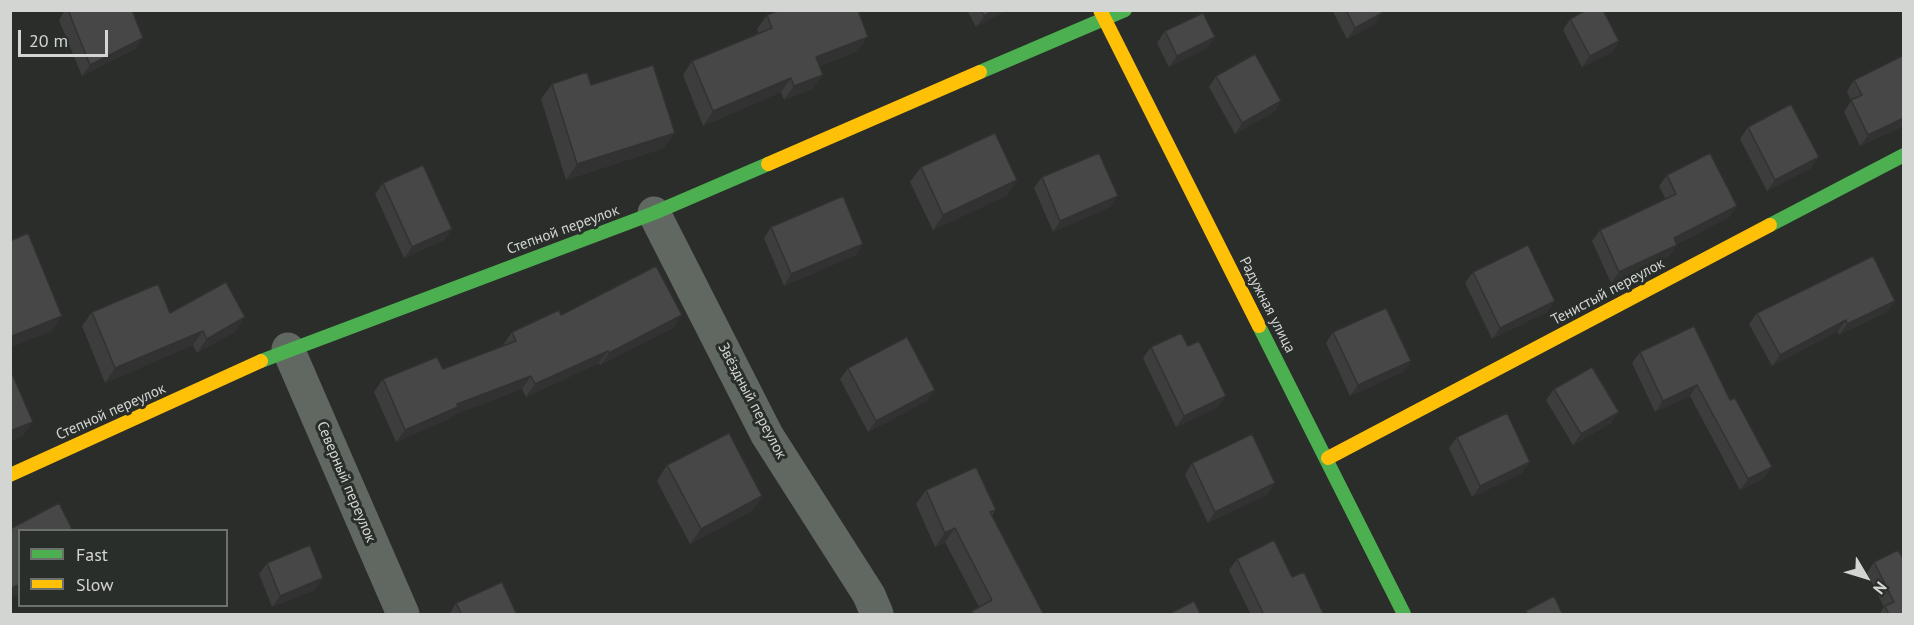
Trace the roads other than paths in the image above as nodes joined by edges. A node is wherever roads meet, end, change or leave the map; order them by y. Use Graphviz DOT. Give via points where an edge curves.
graph roads {
  1 [pos="1125,10"];
  2 [pos="1102,15"];
  3 [pos="1904,155"];
  4 [pos="654,213"];
  5 [pos="288,349"];
  6 [pos="1328,459"];
  7 [pos="10,475"];
  8 [pos="403,615"];
  9 [pos="877,615"];
  10 [pos="1404,615"];
  1 -- 2 [label="street, Степной переулок"];
  2 -- 4 [label="street, Степной переулок"];
  2 -- 6 [label="street, Радужная улица"];
  3 -- 6 [label="street, Тенистый переулок"];
  4 -- 5 [label="street, Степной переулок"];
  4 -- 9 [label="street, Звёздный переулок" via="767,435 869,595"];
  5 -- 7 [label="street, Степной переулок"];
  5 -- 8 [label="street, Северный переулок"];
  6 -- 10 [label="street, Радужная улица"];
}
